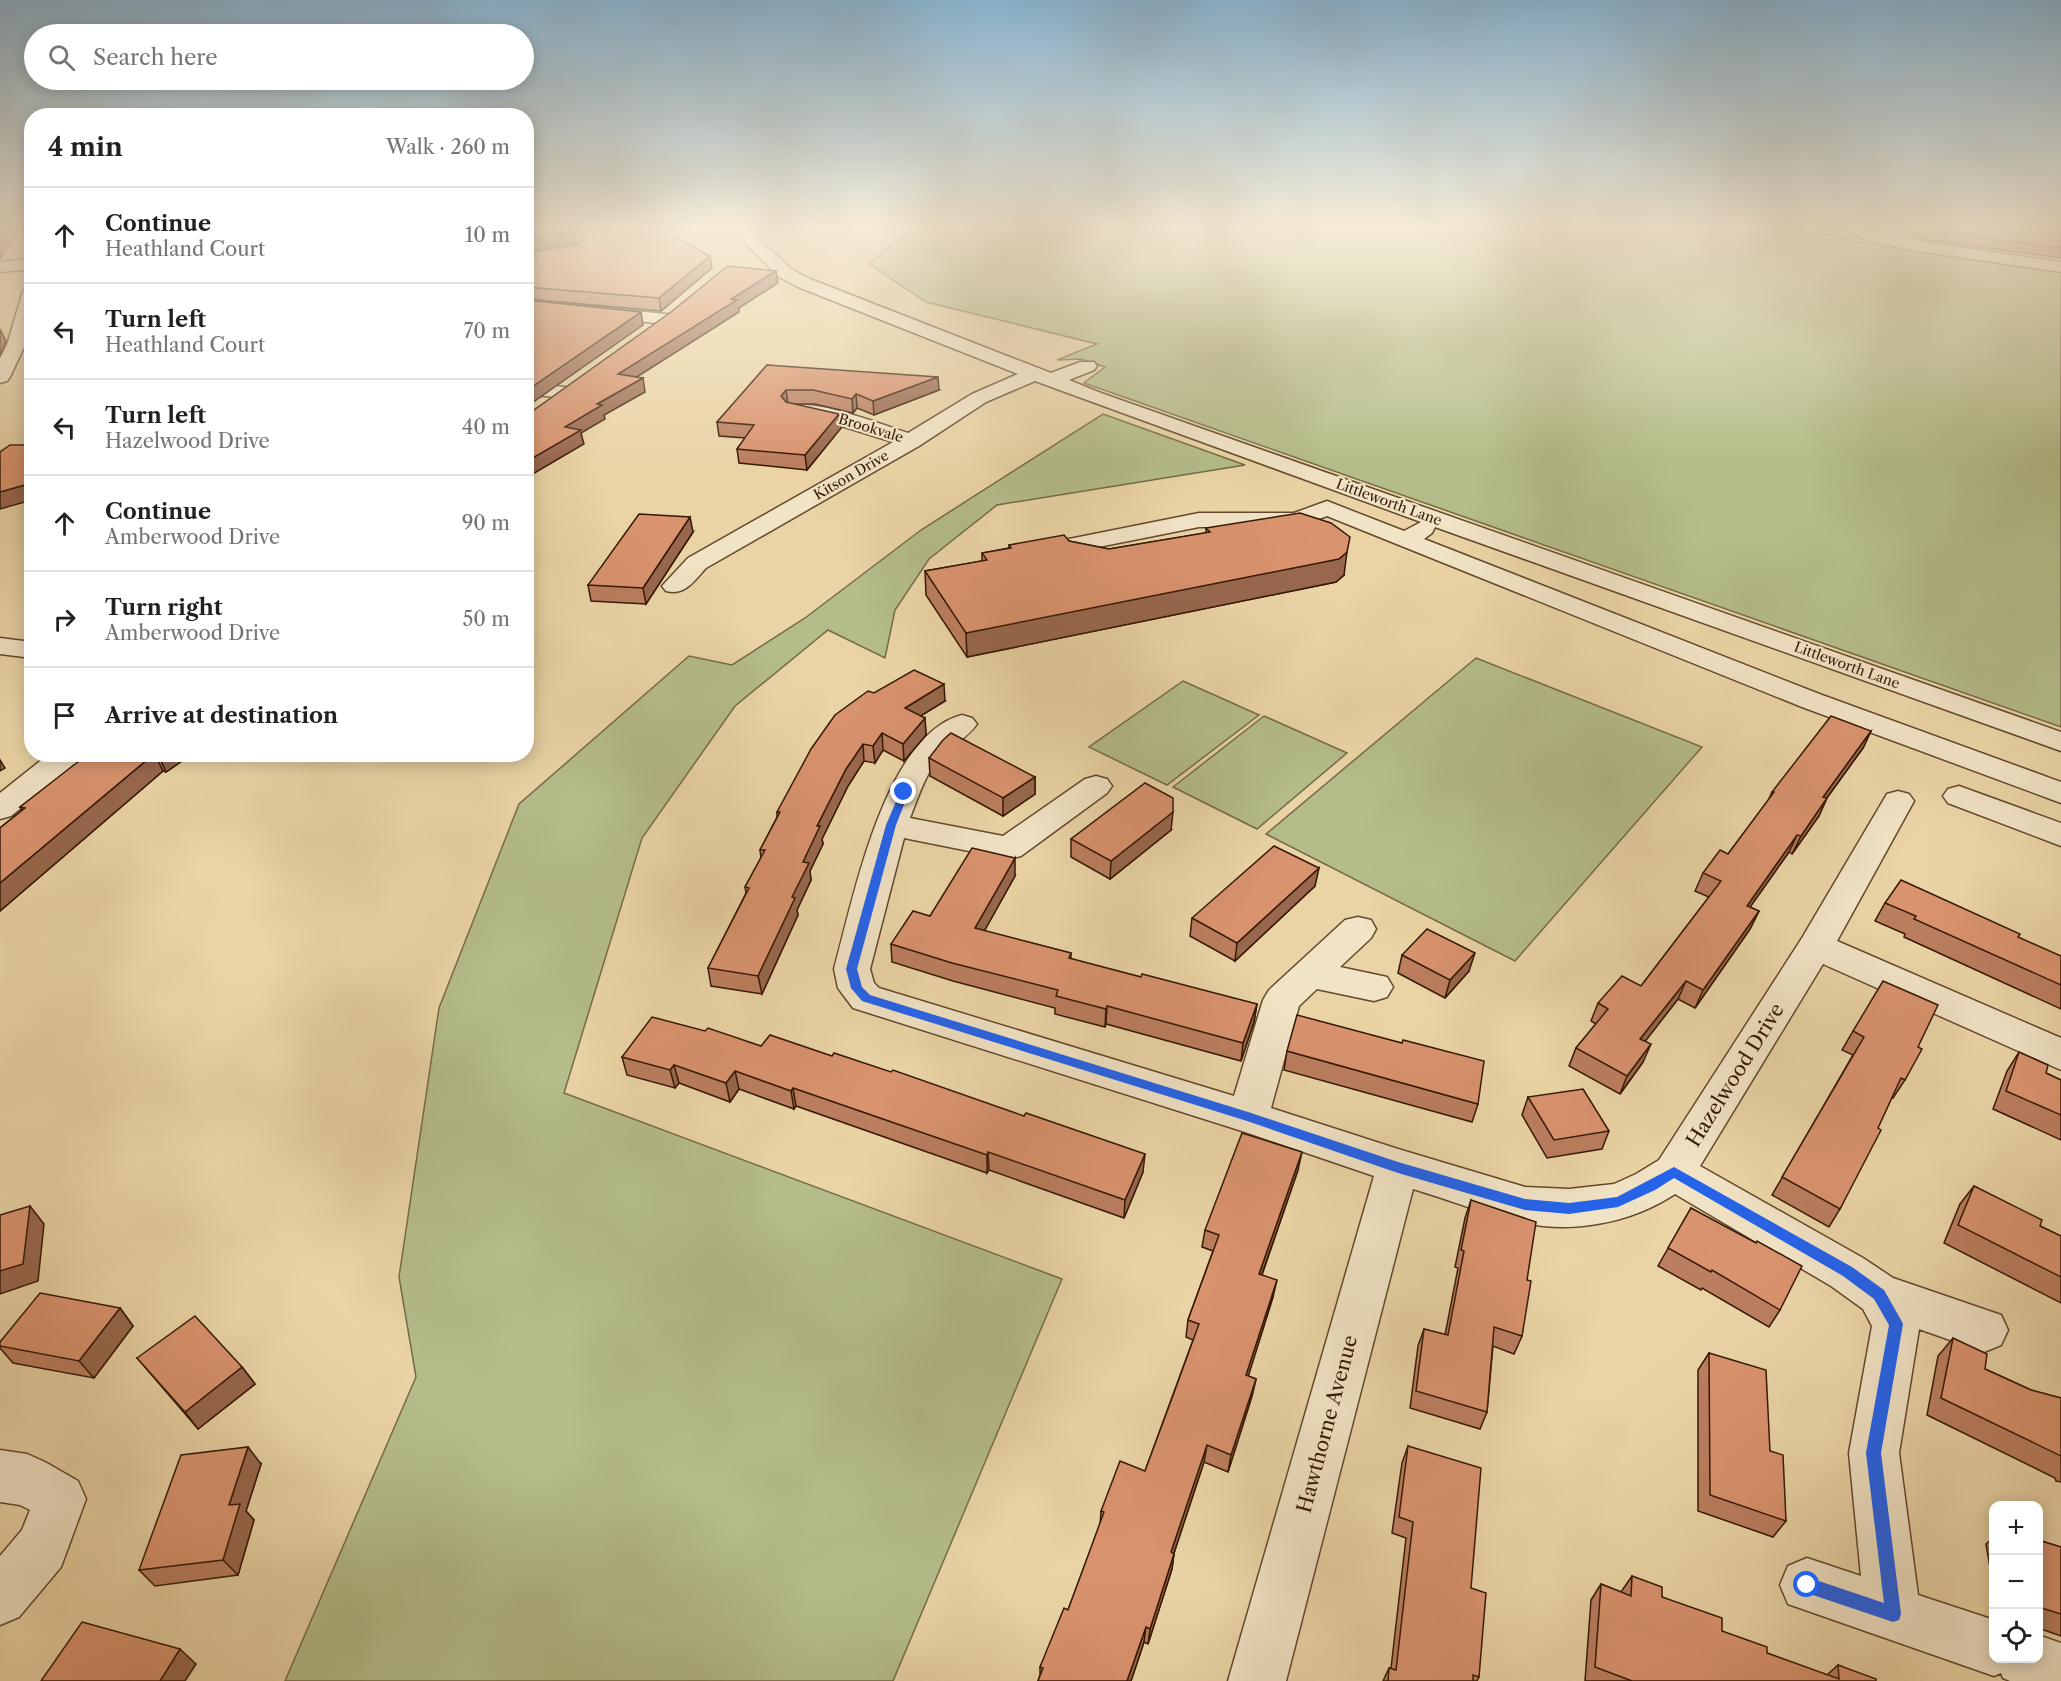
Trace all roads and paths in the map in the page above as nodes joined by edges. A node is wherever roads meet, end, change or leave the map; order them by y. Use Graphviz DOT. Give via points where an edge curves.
graph roads {
  1 [pos="682,305"];
  2 [pos="861,305"];
  3 [pos="534,306"];
  4 [pos="666,319"];
  5 [pos="647,332"];
  6 [pos="24,344"];
  7 [pos="1088,366"];
  8 [pos="0,377"];
  9 [pos="1042,377"];
  10 [pos="583,379"];
  11 [pos="534,389"];
  12 [pos="564,392"];
  13 [pos="545,406"];
  14 [pos="795,410"];
  15 [pos="911,441"];
  16 [pos="1438,519"];
  17 [pos="1406,540"];
  18 [pos="1021,556"];
  19 [pos="675,586"];
  20 [pos="0,646"];
  21 [pos="24,649"];
  22 [pos="962,724"];
  23 [pos="2061,742"];
  24 [pos="59,762"];
  25 [pos="1096,786"];
  26 [pos="2061,793"];
  27 [pos="1959,796"];
  28 [pos="1898,801"];
  29 [pos="0,809"];
  30 [pos="891,825"];
  31 [pos="2061,836"];
  32 [pos="1358,929"];
  33 [pos="1816,946"];
  34 [pos="1309,974"];
  35 [pos="1374,987"];
  36 [pos="2061,1055"];
  37 [pos="1248,1117"];
  38 [pos="1398,1167"];
  39 [pos="1674,1172"];
  40 [pos="1879,1294"];
  41 [pos="1984,1330"];
  42 [pos="0,1476"];
  43 [pos="1807,1585"];
  44 [pos="0,1598"];
  45 [pos="1893,1614"];
  46 [pos="1989,1646"];
  47 [pos="2035,1663"];
  48 [pos="2061,1672"];
  49 [pos="1257,1681"];
  1 -- 4 [label="street"];
  2 -- 9 [label="street, Littleworth Lane"];
  3 -- 4 [label="street"];
  4 -- 5 [label="street"];
  6 -- 8 [label="street"];
  7 -- 9 [label="street, Kitson Drive"];
  9 -- 15 [label="street, Kitson Drive" via="979,398"];
  9 -- 16 [label="street, Littleworth Lane"];
  10 -- 12 [label="street"];
  11 -- 12 [label="street"];
  12 -- 13 [label="street"];
  14 -- 15 [label="street, Brookvale" via="828,415"];
  15 -- 19 [label="street, Kitson Drive" via="697,563"];
  16 -- 17 [label="street"];
  16 -- 23 [label="street, Littleworth Lane"];
  17 -- 18 [label="street" via="1328,508 1296,520 1199,520"];
  17 -- 26 [label="street" via="1812,701"];
  20 -- 21 [label="street"];
  22 -- 30 [label="street, Hazelwood Drive" via="927,752"];
  24 -- 29 [label="street"];
  25 -- 30 [label="street" via="1009,848"];
  27 -- 31 [label="street"];
  28 -- 33 [label="street, Hazelwood Drive"];
  30 -- 37 [label="street, Hazelwood Drive" via="852,969 857,988 866,998"];
  32 -- 34 [label="street"];
  33 -- 36 [label="street"];
  33 -- 39 [label="street, Hazelwood Drive"];
  34 -- 35 [label="street"];
  34 -- 37 [label="street" via="1282,1000"];
  37 -- 38 [label="street, Hazelwood Drive"];
  38 -- 39 [label="street, Hazelwood Drive" via="1525,1204 1569,1208 1618,1202"];
  38 -- 49 [label="street, Hawthorne Avenue"];
  39 -- 40 [label="street"];
  40 -- 41 [label="street"];
  40 -- 45 [label="street" via="1896,1324 1874,1453"];
  42 -- 44 [label="street" via="27,1480 60,1499 42,1548"];
  43 -- 45 [label="street"];
  45 -- 46 [label="street"];
  47 -- 48 [label="street"];
}
